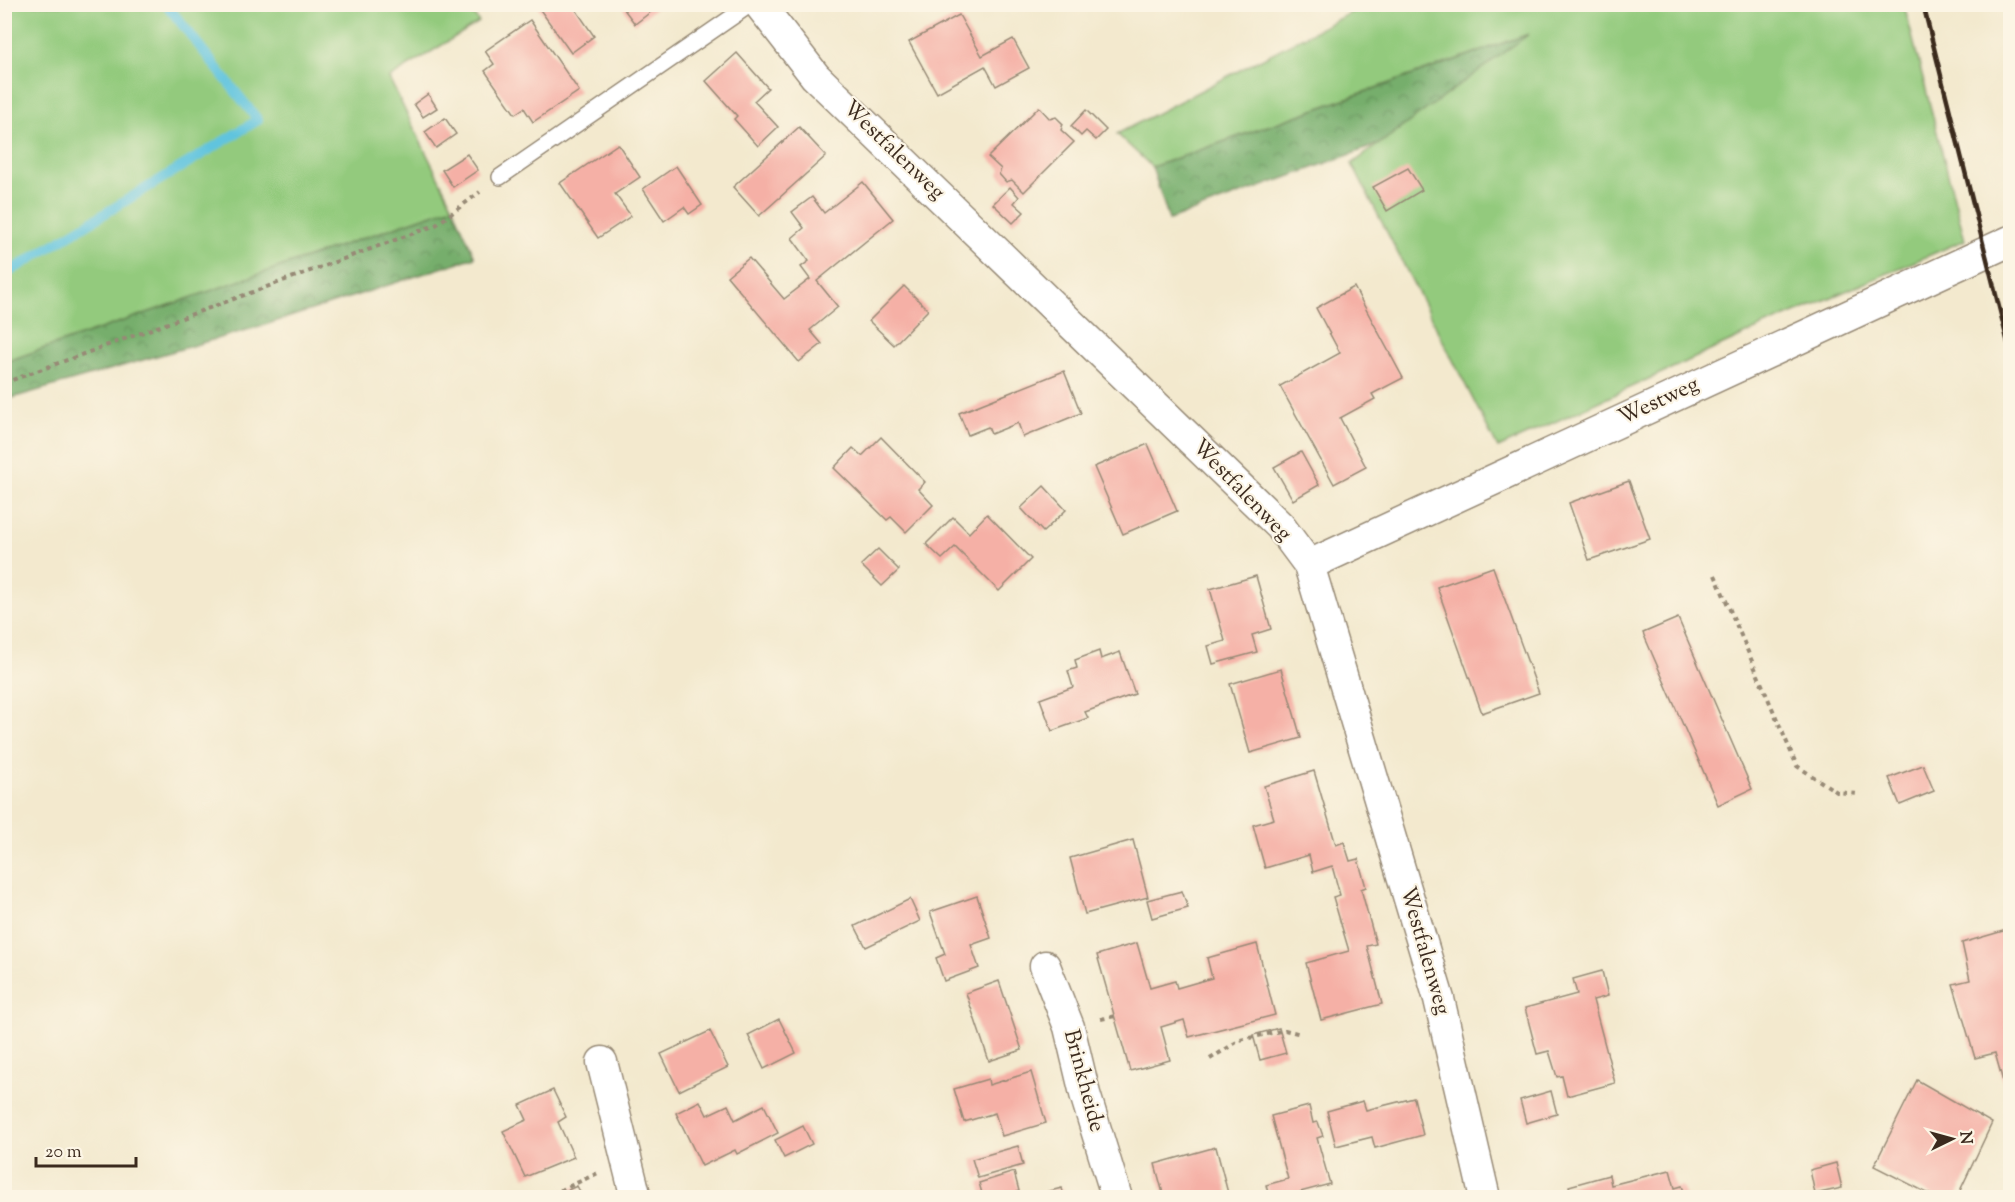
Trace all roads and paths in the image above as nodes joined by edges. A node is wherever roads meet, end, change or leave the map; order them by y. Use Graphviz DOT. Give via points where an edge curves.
graph roads {
  1 [pos="751,4"];
  2 [pos="759,4"];
  3 [pos="500,177"];
  4 [pos="2010,241"];
  5 [pos="4,383"];
  6 [pos="1309,565"];
  7 [pos="1715,575"];
  8 [pos="1858,794"];
  9 [pos="1046,966"];
  10 [pos="1301,1034"];
  11 [pos="1210,1059"];
  12 [pos="602,1062"];
  13 [pos="626,1161"];
  14 [pos="544,1197"];
  15 [pos="636,1197"];
  16 [pos="1116,1197"];
  17 [pos="1485,1197"];
  1 -- 3 [label="lane"];
  2 -- 6 [label="street, Westfalenweg" via="815,76 1280,526"];
  3 -- 5 [label="path" via="436,225"];
  4 -- 6 [label="street, Westweg"];
  6 -- 17 [label="street, Westfalenweg" via="1439,999"];
  7 -- 8 [label="path" via="1797,766 1837,792"];
  9 -- 16 [label="street, Brinkheide" via="1070,1027 1085,1094"];
  10 -- 11 [label="path" via="1285,1030 1240,1040"];
  12 -- 13 [label="street"];
  13 -- 14 [label="path"];
  13 -- 15 [label="street"];
}
